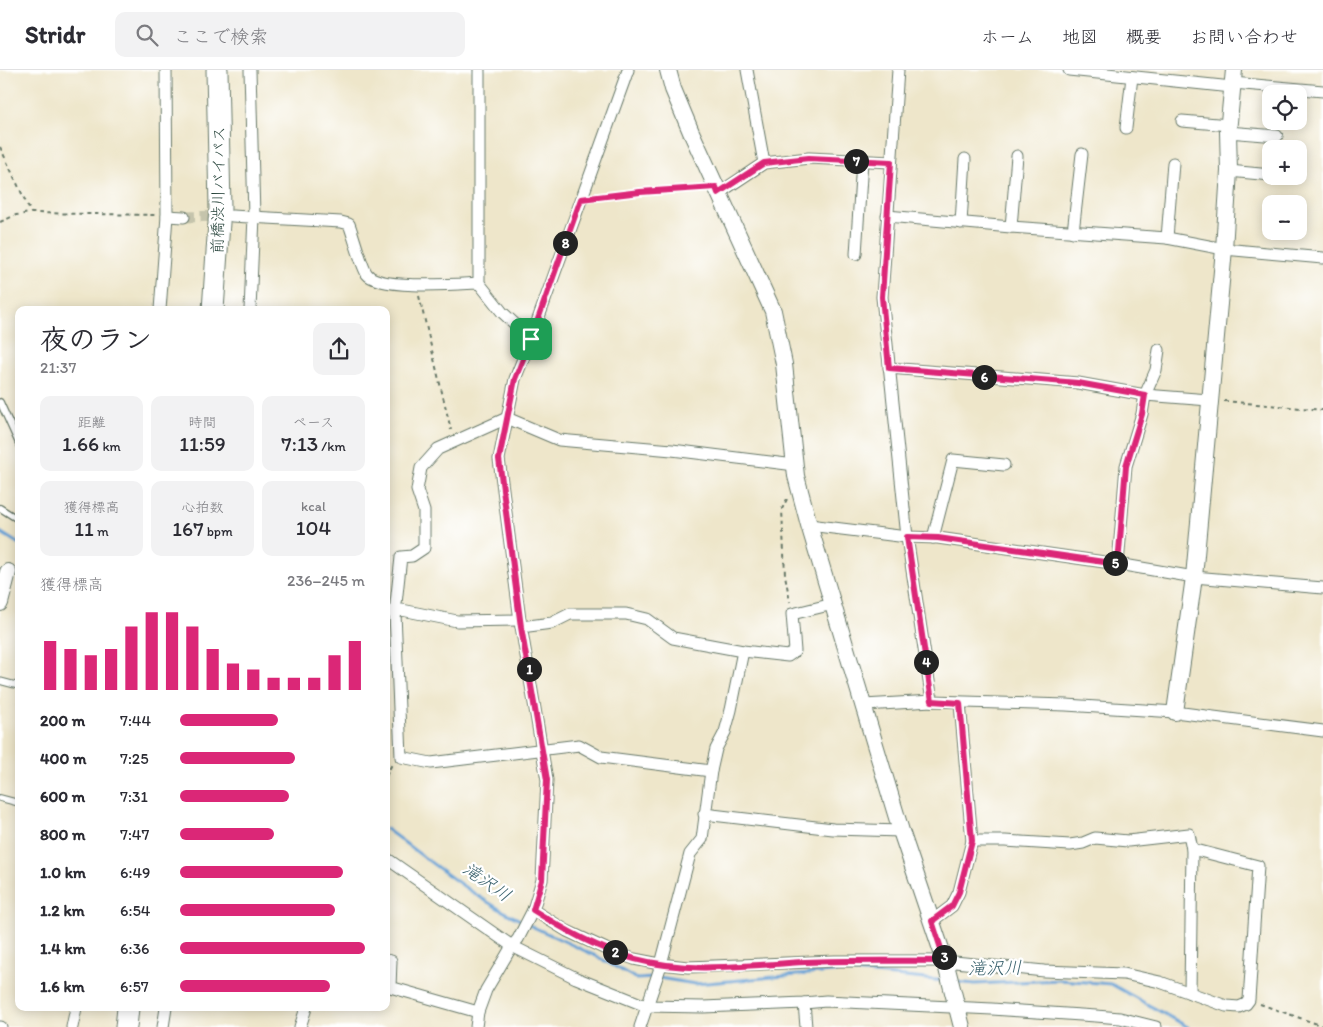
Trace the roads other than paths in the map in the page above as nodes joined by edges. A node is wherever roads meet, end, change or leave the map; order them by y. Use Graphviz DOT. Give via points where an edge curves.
graph roads {
  1 [pos="166,70"];
  2 [pos="217,70"];
  3 [pos="250,70"];
  4 [pos="480,70"];
  5 [pos="628,70"];
  6 [pos="668,70"];
  7 [pos="747,70"];
  8 [pos="898,70"];
  9 [pos="1069,70"];
  10 [pos="1132,76"];
  11 [pos="1233,80"];
  12 [pos="1323,91"];
  13 [pos="1182,121"];
  14 [pos="1126,128"];
  15 [pos="1229,128"];
  16 [pos="1277,136"];
  17 [pos="1082,154"];
  18 [pos="1017,156"];
  19 [pos="965,158"];
  20 [pos="862,161"];
  21 [pos="891,162"];
  22 [pos="1173,162"];
  23 [pos="764,163"];
  24 [pos="1229,171"];
  25 [pos="1262,173"];
  26 [pos="717,190"];
  27 [pos="166,216"];
  28 [pos="232,216"];
  29 [pos="254,216"];
  30 [pos="887,216"];
  31 [pos="184,217"];
  32 [pos="961,223"];
  33 [pos="1010,227"];
  34 [pos="1073,232"];
  35 [pos="1167,238"];
  36 [pos="1224,249"];
  37 [pos="856,254"];
  38 [pos="1323,258"];
  39 [pos="479,283"];
  40 [pos="160,306"];
  41 [pos="213,306"];
  42 [pos="250,306"];
  43 [pos="531,339"];
  44 [pos="1159,350"];
  45 [pos="889,368"];
  46 [pos="1145,395"];
  47 [pos="1209,400"];
  48 [pos="0,402"];
  49 [pos="508,418"];
  50 [pos="15,435"];
  51 [pos="1004,465"];
  52 [pos="796,470"];
  53 [pos="0,508"];
  54 [pos="15,517"];
  55 [pos="809,525"];
  56 [pos="907,537"];
  57 [pos="933,538"];
  58 [pos="1118,564"];
  59 [pos="7,571"];
  60 [pos="1194,577"];
  61 [pos="1323,588"];
  62 [pos="0,602"];
  63 [pos="833,604"];
  64 [pos="390,612"];
  65 [pos="521,623"];
  66 [pos="743,651"];
  67 [pos="0,681"];
  68 [pos="15,685"];
  69 [pos="932,701"];
  70 [pos="960,703"];
  71 [pos="864,705"];
  72 [pos="1175,712"];
  73 [pos="1323,731"];
  74 [pos="542,749"];
  75 [pos="711,771"];
  76 [pos="0,798"];
  77 [pos="15,802"];
  78 [pos="704,814"];
  79 [pos="901,831"];
  80 [pos="972,841"];
  81 [pos="1192,849"];
  82 [pos="390,861"];
  83 [pos="531,912"];
  84 [pos="932,921"];
  85 [pos="515,943"];
  86 [pos="390,960"];
  87 [pos="945,961"];
  88 [pos="660,966"];
  89 [pos="390,987"];
  90 [pos="390,987"];
  91 [pos="1190,993"];
  92 [pos="804,1003"];
  93 [pos="646,1006"];
  94 [pos="956,1007"];
  95 [pos="75,1011"];
  96 [pos="166,1011"];
  97 [pos="305,1011"];
  98 [pos="478,1012"];
  99 [pos="72,1027"];
  100 [pos="163,1027"];
  101 [pos="300,1027"];
  102 [pos="476,1027"];
  103 [pos="640,1027"];
  104 [pos="806,1027"];
  105 [pos="962,1027"];
  106 [pos="1156,1027"];
  1 -- 27 [label="street"];
  2 -- 41 [label="highway, 前橋渋川バイパス" via="220,208"];
  3 -- 29 [label="street"];
  4 -- 39 [label="street"];
  5 -- 43 [label="street"];
  6 -- 26 [label="street"];
  7 -- 23 [label="street"];
  8 -- 21 [label="street"];
  9 -- 10 [label="street"];
  10 -- 11 [label="street"];
  10 -- 14 [label="street"];
  11 -- 12 [label="street"];
  11 -- 15 [label="street"];
  13 -- 15 [label="street"];
  15 -- 16 [label="street"];
  15 -- 24 [label="street"];
  17 -- 34 [label="street"];
  18 -- 33 [label="street"];
  19 -- 32 [label="street"];
  20 -- 21 [label="street"];
  20 -- 23 [label="street" via="809,158"];
  20 -- 37 [label="street"];
  21 -- 30 [label="street"];
  22 -- 35 [label="street"];
  23 -- 26 [label="street"];
  24 -- 25 [label="street"];
  24 -- 36 [label="street"];
  26 -- 52 [label="street" via="773,311 784,364"];
  27 -- 31 [label="street"];
  27 -- 40 [label="street"];
  28 -- 29 [label="street"];
  29 -- 39 [label="street" via="349,224 366,274 375,281 416,285"];
  29 -- 42 [label="street"];
  30 -- 32 [label="street"];
  30 -- 45 [label="street" via="882,297"];
  32 -- 33 [label="street"];
  33 -- 34 [label="street"];
  34 -- 35 [label="street"];
  35 -- 36 [label="street"];
  36 -- 38 [label="street"];
  36 -- 47 [label="street"];
  39 -- 43 [label="street" via="502,312"];
  43 -- 49 [label="street" via="515,379"];
  44 -- 46 [label="street" via="1156,370"];
  45 -- 46 [label="street" via="1078,383"];
  45 -- 56 [label="street"];
  46 -- 47 [label="street"];
  46 -- 58 [label="street" via="1126,466"];
  47 -- 60 [label="street"];
  48 -- 50 [label="lane"];
  49 -- 52 [label="street" via="559,440 672,450"];
  49 -- 64 [label="street" via="438,449 421,468 417,490 424,511 424,548 412,556 401,557"];
  49 -- 65 [label="street" via="499,459"];
  51 -- 57 [label="street" via="953,460"];
  52 -- 55 [label="street"];
  53 -- 54 [label="lane"];
  55 -- 56 [label="street"];
  55 -- 63 [label="street"];
  56 -- 57 [label="street"];
  56 -- 69 [label="street"];
  57 -- 58 [label="street"];
  58 -- 60 [label="street"];
  59 -- 62 [label="street"];
  60 -- 61 [label="street"];
  60 -- 72 [label="street"];
  63 -- 66 [label="street" via="792,614 796,651 788,656"];
  63 -- 71 [label="street"];
  64 -- 65 [label="street" via="402,610 457,621"];
  64 -- 74 [label="street" via="401,757 431,763"];
  65 -- 66 [label="street" via="552,622 570,614 626,614 647,619 673,638"];
  65 -- 74 [label="street"];
  66 -- 75 [label="street" via="731,710"];
  67 -- 68 [label="lane"];
  69 -- 70 [label="street"];
  69 -- 71 [label="street"];
  70 -- 72 [label="street"];
  70 -- 80 [label="street"];
  71 -- 79 [label="street"];
  72 -- 73 [label="street"];
  74 -- 75 [label="street" via="579,745 601,757"];
  74 -- 83 [label="street" via="547,780 542,880"];
  75 -- 78 [label="street"];
  76 -- 77 [label="lane"];
  78 -- 79 [label="street" via="833,829"];
  78 -- 88 [label="street" via="702,839 690,854"];
  79 -- 84 [label="street"];
  80 -- 81 [label="street" via="1070,845 1096,838 1128,841 1189,834"];
  80 -- 84 [label="street" via="959,892 952,906"];
  81 -- 91 [label="street"];
  81 -- 91 [label="street" via="1258,866 1246,1004 1226,1006"];
  82 -- 85 [label="street"];
  83 -- 85 [label="street"];
  83 -- 88 [label="street" via="606,949"];
  84 -- 87 [label="street"];
  85 -- 93 [label="street" via="576,978"];
  85 -- 98 [label="street" via="486,990"];
  86 -- 90 [label="street"];
  87 -- 88 [label="street"];
  87 -- 91 [label="street" via="1124,974"];
  87 -- 94 [label="street"];
  88 -- 93 [label="street"];
  89 -- 98 [label="street"];
  92 -- 93 [label="street" via="686,1008"];
  92 -- 94 [label="street" via="826,1001"];
  92 -- 104 [label="street"];
  93 -- 103 [label="street"];
  94 -- 105 [label="street"];
  94 -- 106 [label="street" via="1120,1018"];
  95 -- 99 [label="street"];
  96 -- 100 [label="street"];
  97 -- 101 [label="street"];
  98 -- 102 [label="street"];
}
